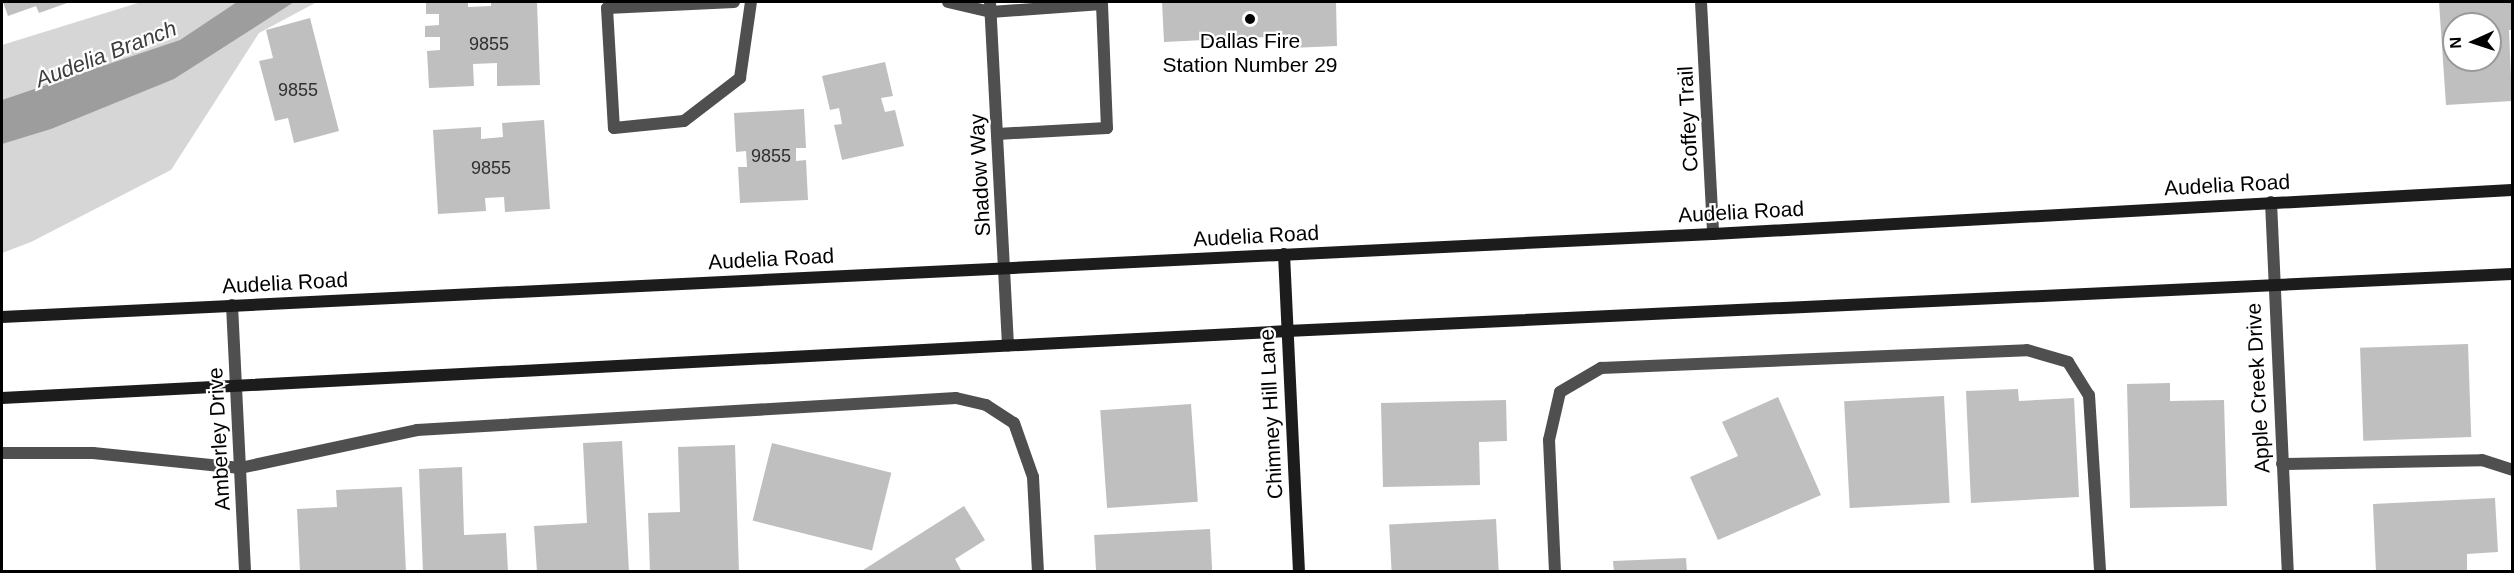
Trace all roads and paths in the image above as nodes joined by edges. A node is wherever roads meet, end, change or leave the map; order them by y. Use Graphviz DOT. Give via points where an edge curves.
graph roads {
  1 [pos="734,2"];
  2 [pos="751,2"];
  3 [pos="948,2"];
  4 [pos="1701,2"];
  5 [pos="991,7"];
  6 [pos="997,134"];
  7 [pos="2512,190"];
  8 [pos="2271,202"];
  9 [pos="1713,234"];
  10 [pos="1284,254"];
  11 [pos="1004,268"];
  12 [pos="2512,274"];
  13 [pos="2272,288"];
  14 [pos="232,305"];
  15 [pos="2,317"];
  16 [pos="1287,331"];
  17 [pos="1008,346"];
  18 [pos="236,386"];
  19 [pos="2,398"];
  20 [pos="2,453"];
  21 [pos="2282,464"];
  22 [pos="240,468"];
  23 [pos="2512,470"];
  24 [pos="245,572"];
  25 [pos="1038,572"];
  26 [pos="1299,572"];
  27 [pos="1555,572"];
  28 [pos="2100,572"];
  29 [pos="2288,572"];
  1 -- 2 [label="street" via="607,8 614,128 684,122 740,78"];
  3 -- 5 [label="street"];
  4 -- 9 [label="street, Coffey Trail"];
  5 -- 6 [label="street, Shadow Way"];
  5 -- 6 [label="street" via="1102,4 1107,128"];
  6 -- 11 [label="street, Shadow Way"];
  7 -- 8 [label="main road, Audelia Road"];
  8 -- 9 [label="main road, Audelia Road"];
  8 -- 13 [label="street, Apple Creek Drive"];
  9 -- 10 [label="main road, Audelia Road"];
  10 -- 11 [label="main road, Audelia Road"];
  10 -- 16 [label="main road, Chimney Hill Lane"];
  11 -- 14 [label="main road, Audelia Road"];
  11 -- 17 [label="street, Shadow Way"];
  12 -- 13 [label="main road"];
  13 -- 16 [label="main road"];
  13 -- 21 [label="street, Apple Creek Drive"];
  14 -- 15 [label="main road, Audelia Road"];
  14 -- 18 [label="street, Amberley Drive"];
  16 -- 17 [label="main road"];
  16 -- 26 [label="main road, Chimney Hill Lane"];
  17 -- 18 [label="main road"];
  18 -- 19 [label="main road"];
  18 -- 22 [label="street, Amberley Drive"];
  20 -- 22 [label="street" via="93,453"];
  21 -- 23 [label="street" via="2482,460"];
  21 -- 29 [label="street, Apple Creek Drive"];
  22 -- 24 [label="street, Amberley Drive"];
  22 -- 25 [label="street" via="417,430 956,398 986,405 1014,423 1033,477"];
  27 -- 28 [label="street" via="1549,440 1560,392 1601,368 2027,350 2068,362 2089,395"];
}
